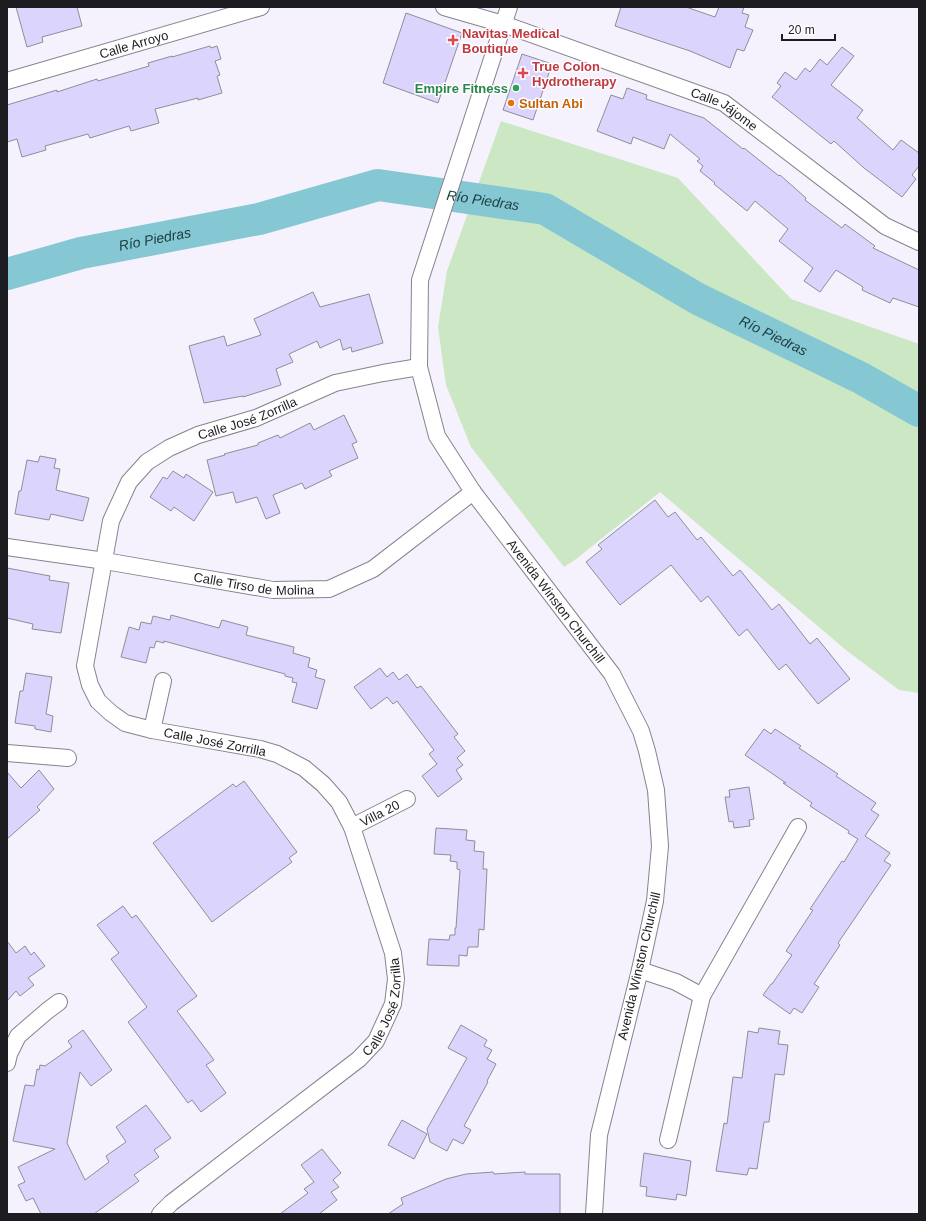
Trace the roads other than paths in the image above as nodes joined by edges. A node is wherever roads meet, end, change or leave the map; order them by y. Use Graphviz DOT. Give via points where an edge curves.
graph roads {
  1 [pos="261,7"];
  2 [pos="444,7"];
  3 [pos="509,7"];
  4 [pos="503,24"];
  5 [pos="7,81"];
  6 [pos="919,242"];
  7 [pos="419,367"];
  8 [pos="472,492"];
  9 [pos="7,548"];
  10 [pos="104,561"];
  11 [pos="162,681"];
  12 [pos="152,730"];
  13 [pos="7,753"];
  14 [pos="68,758"];
  15 [pos="407,800"];
  16 [pos="352,827"];
  17 [pos="798,827"];
  18 [pos="640,970"];
  19 [pos="702,996"];
  20 [pos="59,1002"];
  21 [pos="7,1063"];
  22 [pos="668,1140"];
  23 [pos="160,1214"];
  24 [pos="594,1214"];
  1 -- 5 [label="street, Calle Arroyo"];
  2 -- 4 [label="street"];
  3 -- 4 [label="street, Avenida Winston Churchill"];
  4 -- 6 [label="street, Calle Jájome" via="724,103 885,226"];
  4 -- 7 [label="street, Avenida Winston Churchill" via="420,280"];
  7 -- 8 [label="street, Avenida Winston Churchill" via="437,436"];
  7 -- 10 [label="street, Calle José Zorrilla" via="335,383 256,418 198,435 169,448 147,462 129,482 111,521"];
  8 -- 10 [label="street, Calle Tirso de Molina" via="373,569 329,589 273,590"];
  8 -- 18 [label="street, Avenida Winston Churchill" via="612,674 641,731 656,790 660,846 655,901"];
  9 -- 10 [label="street, Calle Tirso de Molina"];
  10 -- 12 [label="street, Calle José Zorrilla" via="85,666 90,685 98,701 111,713 125,723"];
  11 -- 12 [label="street"];
  12 -- 16 [label="street, Calle José Zorrilla" via="277,754 304,768 323,784 339,802"];
  13 -- 14 [label="street"];
  15 -- 16 [label="street, Villa 20"];
  16 -- 23 [label="street, Calle José Zorrilla" via="393,953 396,979 393,1004 380,1034 359,1059"];
  17 -- 19 [label="street"];
  18 -- 19 [label="street" via="676,982"];
  18 -- 24 [label="street, Avenida Winston Churchill" via="599,1135"];
  19 -- 22 [label="street"];
  20 -- 21 [label="street" via="18,1036 8,1054"];
}
